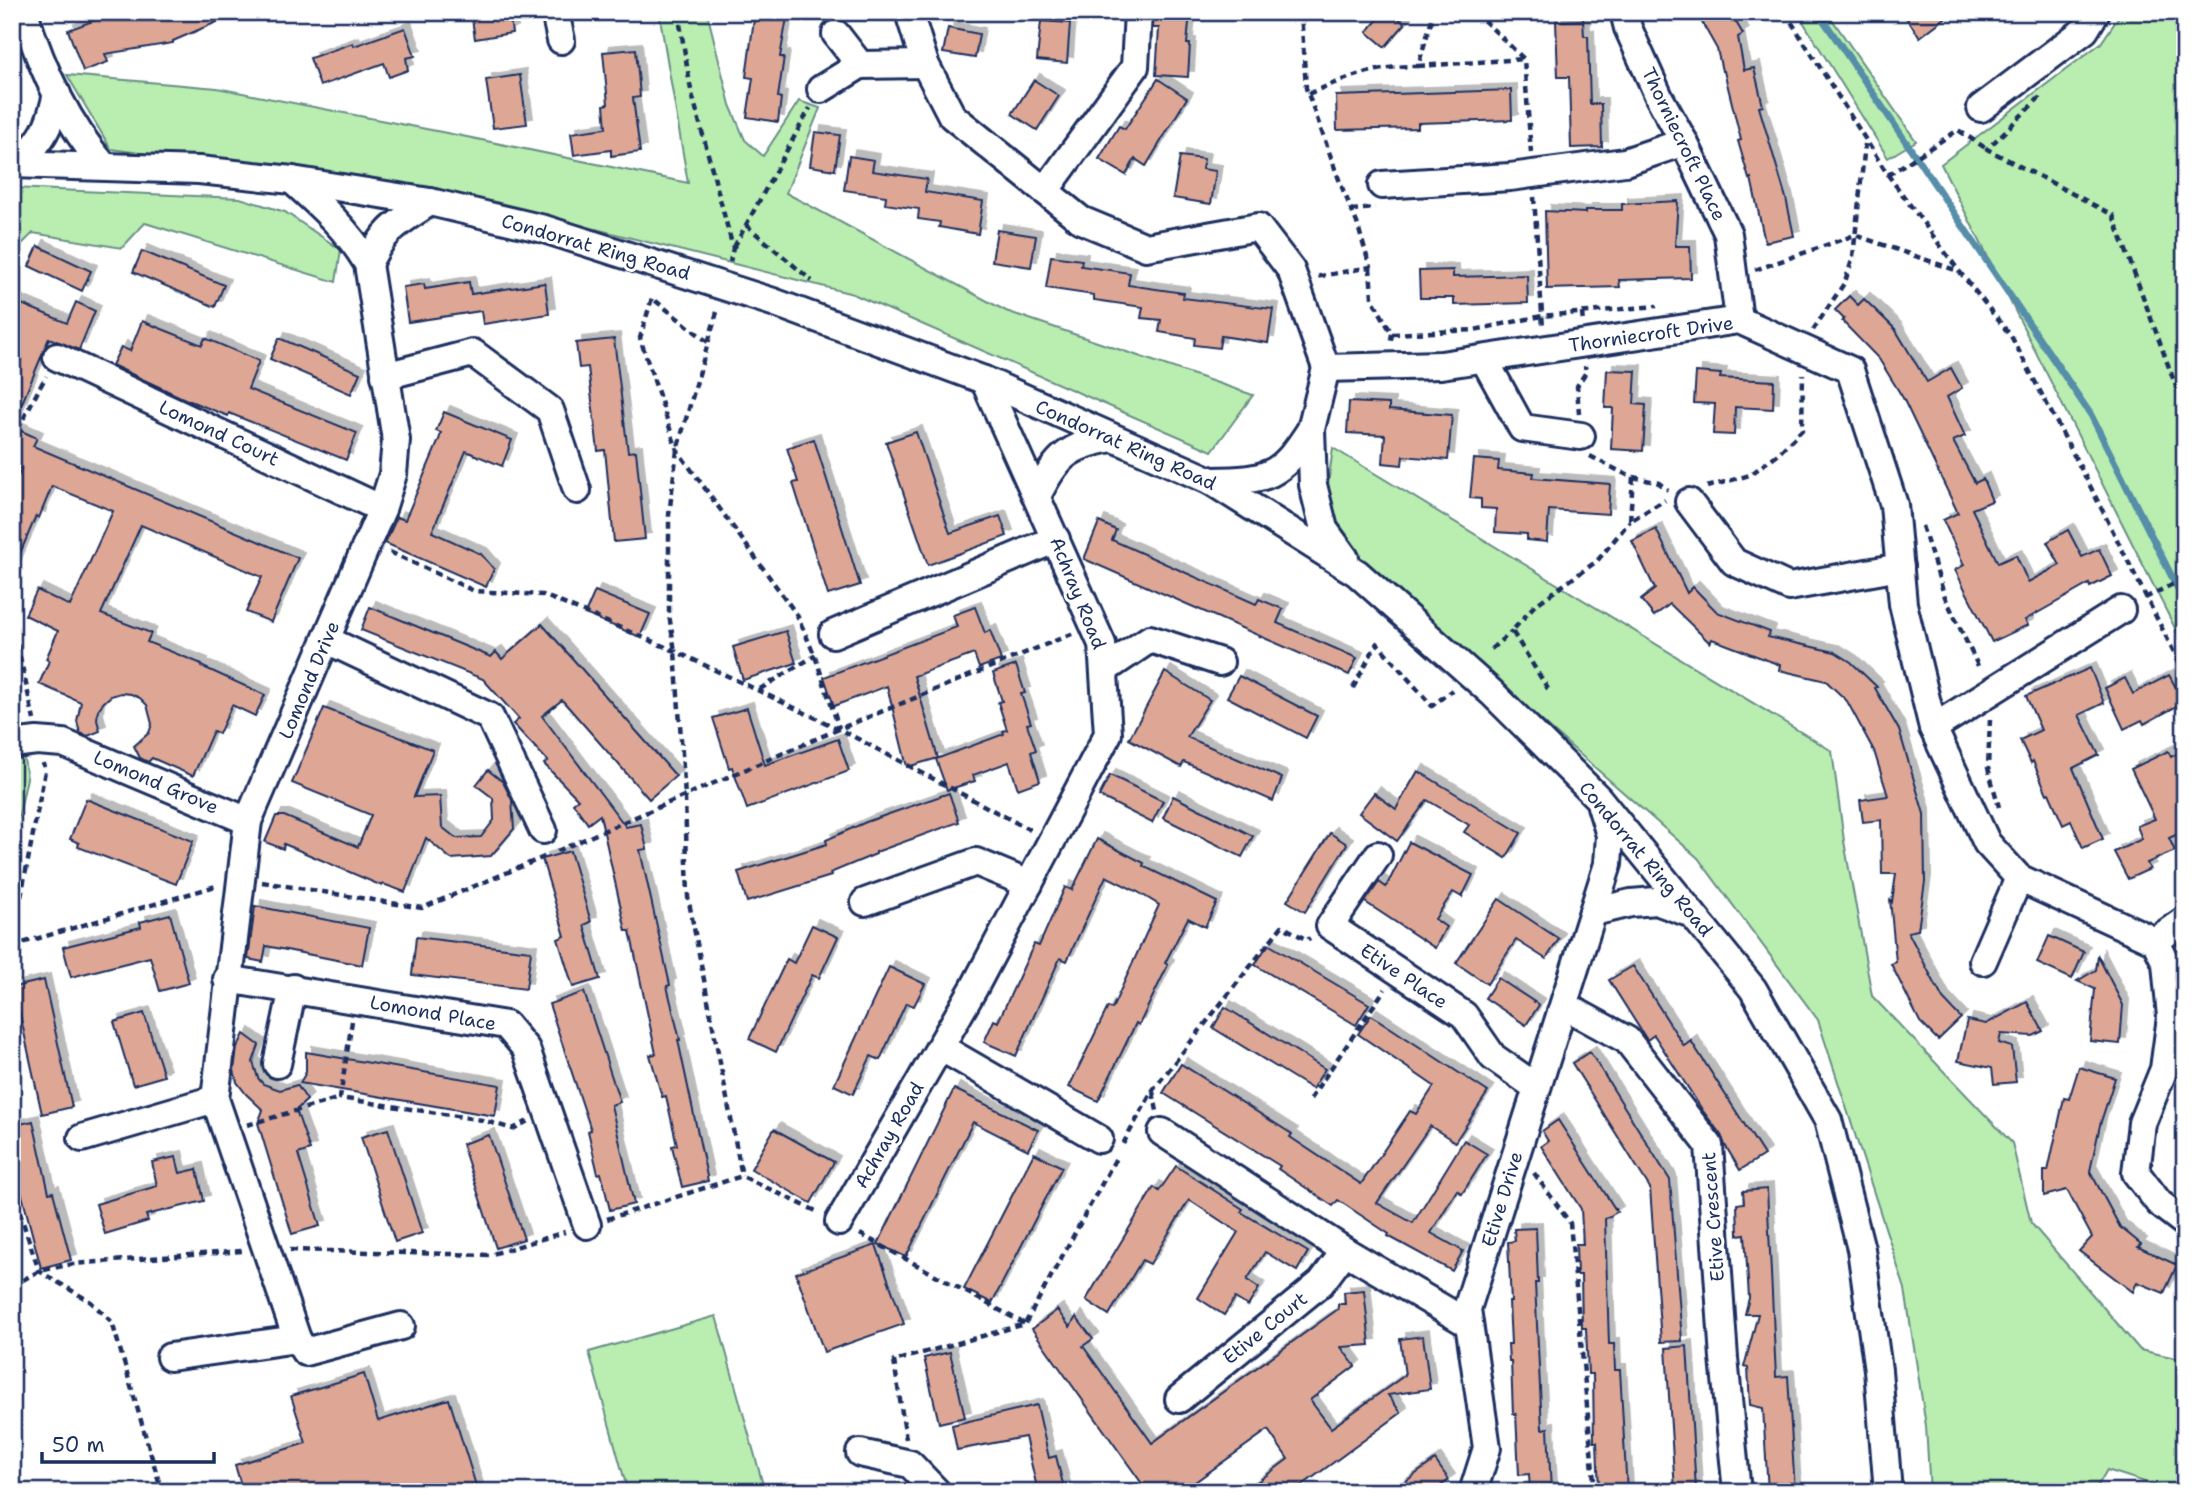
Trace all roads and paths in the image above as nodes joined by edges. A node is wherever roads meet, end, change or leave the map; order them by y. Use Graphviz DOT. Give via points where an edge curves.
graph roads {
  1 [pos="24,12"];
  2 [pos="555,12"];
  3 [pos="678,12"];
  4 [pos="911,12"];
  5 [pos="1138,12"];
  6 [pos="1301,12"];
  7 [pos="1434,12"];
  8 [pos="1475,12"];
  9 [pos="1624,12"];
  10 [pos="1785,12"];
  11 [pos="2096,12"];
  12 [pos="836,34"];
  13 [pos="561,40"];
  14 [pos="1524,59"];
  15 [pos="925,64"];
  16 [pos="860,65"];
  17 [pos="1418,66"];
  18 [pos="821,89"];
  19 [pos="2046,91"];
  20 [pos="57,94"];
  21 [pos="1308,94"];
  22 [pos="1981,107"];
  23 [pos="1684,142"];
  24 [pos="1866,143"];
  25 [pos="1987,149"];
  26 [pos="16,164"];
  27 [pos="103,165"];
  28 [pos="1532,174"];
  29 [pos="1888,176"];
  30 [pos="292,180"];
  31 [pos="1382,185"];
  32 [pos="1045,191"];
  33 [pos="430,202"];
  34 [pos="746,225"];
  35 [pos="1855,234"];
  36 [pos="733,248"];
  37 [pos="730,262"];
  38 [pos="368,264"];
  39 [pos="1370,267"];
  40 [pos="1959,271"];
  41 [pos="1733,278"];
  42 [pos="812,281"];
  43 [pos="1295,282"];
  44 [pos="1661,305"];
  45 [pos="717,312"];
  46 [pos="1582,313"];
  47 [pos="1542,316"];
  48 [pos="1739,320"];
  49 [pos="1392,334"];
  50 [pos="708,342"];
  51 [pos="1584,344"];
  52 [pos="1802,348"];
  53 [pos="1544,349"];
  54 [pos="57,356"];
  55 [pos="1483,359"];
  56 [pos="1387,366"];
  57 [pos="1326,368"];
  58 [pos="386,376"];
  59 [pos="984,380"];
  60 [pos="2185,411"];
  61 [pos="1311,429"];
  62 [pos="1581,436"];
  63 [pos="1112,438"];
  64 [pos="12,440"];
  65 [pos="677,450"];
  66 [pos="1633,477"];
  67 [pos="1211,481"];
  68 [pos="577,490"];
  69 [pos="1037,496"];
  70 [pos="1693,496"];
  71 [pos="382,509"];
  72 [pos="1919,519"];
  73 [pos="1630,521"];
  74 [pos="1056,539"];
  75 [pos="368,541"];
  76 [pos="1900,567"];
  77 [pos="1357,573"];
  78 [pos="2185,578"];
  79 [pos="2145,598"];
  80 [pos="2121,610"];
  81 [pos="12,621"];
  82 [pos="1512,631"];
  83 [pos="833,634"];
  84 [pos="327,640"];
  85 [pos="1491,649"];
  86 [pos="675,651"];
  87 [pos="815,656"];
  88 [pos="1220,662"];
  89 [pos="1104,670"];
  90 [pos="2185,674"];
  91 [pos="1353,688"];
  92 [pos="760,689"];
  93 [pos="1548,689"];
  94 [pos="1452,690"];
  95 [pos="1991,692"];
  96 [pos="1933,728"];
  97 [pos="839,729"];
  98 [pos="38,743"];
  99 [pos="1598,798"];
  100 [pos="2002,817"];
  101 [pos="248,821"];
  102 [pos="543,830"];
  103 [pos="1052,841"];
  104 [pos="1378,855"];
  105 [pos="2019,878"];
  106 [pos="1029,884"];
  107 [pos="865,902"];
  108 [pos="1592,912"];
  109 [pos="1693,914"];
  110 [pos="2185,920"];
  111 [pos="1330,926"];
  112 [pos="2155,941"];
  113 [pos="12,944"];
  114 [pos="1983,961"];
  115 [pos="1397,971"];
  116 [pos="228,979"];
  117 [pos="293,988"];
  118 [pos="355,999"];
  119 [pos="1565,1006"];
  120 [pos="940,1047"];
  121 [pos="277,1065"];
  122 [pos="1536,1087"];
  123 [pos="340,1098"];
  124 [pos="215,1099"];
  125 [pos="1310,1099"];
  126 [pos="548,1112"];
  127 [pos="226,1131"];
  128 [pos="1162,1132"];
  129 [pos="82,1138"];
  130 [pos="1099,1139"];
  131 [pos="1517,1149"];
  132 [pos="741,1176"];
  133 [pos="12,1189"];
  134 [pos="839,1222"];
  135 [pos="2185,1223"];
  136 [pos="587,1225"];
  137 [pos="266,1250"];
  138 [pos="1345,1251"];
  139 [pos="39,1271"];
  140 [pos="12,1286"];
  141 [pos="1025,1324"];
  142 [pos="1469,1324"];
  143 [pos="401,1326"];
  144 [pos="305,1354"];
  145 [pos="170,1357"];
  146 [pos="1179,1399"];
  147 [pos="860,1452"];
  148 [pos="910,1464"];
  149 [pos="162,1492"];
  150 [pos="937,1492"];
  151 [pos="1474,1492"];
  152 [pos="1595,1492"];
  153 [pos="1737,1492"];
  154 [pos="1888,1492"];
  1 -- 20 [label="street"];
  2 -- 13 [label="street"];
  3 -- 36 [label="path" via="691,90"];
  4 -- 15 [label="street"];
  5 -- 32 [label="street" via="1135,67"];
  6 -- 21 [label="path"];
  7 -- 17 [label="path"];
  8 -- 14 [label="path"];
  9 -- 23 [label="street, Thorniecroft Place" via="1659,97"];
  10 -- 24 [label="path"];
  11 -- 22 [label="street" via="2085,30"];
  12 -- 16 [label="street"];
  14 -- 17 [label="path"];
  14 -- 28 [label="path"];
  15 -- 16 [label="street"];
  15 -- 32 [label="street" via="952,116"];
  16 -- 18 [label="street"];
  17 -- 21 [label="path" via="1390,66 1352,75"];
  18 -- 34 [label="path"];
  19 -- 25 [label="path"];
  20 -- 26 [label="street" via="51,122 39,142"];
  20 -- 27 [label="street" via="77,132"];
  21 -- 39 [label="path"];
  23 -- 28 [label="street" via="1625,162"];
  23 -- 41 [label="street, Thorniecroft Place" via="1728,234"];
  24 -- 29 [label="path"];
  24 -- 35 [label="path"];
  25 -- 29 [label="path" via="1958,130"];
  25 -- 60 [label="path" via="2113,215"];
  26 -- 27 [label="street, Condorrat Ring Road"];
  27 -- 30 [label="street, Condorrat Ring Road"];
  28 -- 31 [label="street"];
  28 -- 47 [label="path"];
  29 -- 40 [label="path"];
  30 -- 33 [label="street, Condorrat Ring Road"];
  30 -- 38 [label="street" via="341,225"];
  32 -- 43 [label="street" via="1082,220 1146,247 1258,227"];
  33 -- 38 [label="street" via="380,240"];
  33 -- 59 [label="street, Condorrat Ring Road" via="544,229 668,267"];
  34 -- 36 [label="path"];
  34 -- 42 [label="path"];
  35 -- 40 [label="path"];
  35 -- 41 [label="path"];
  35 -- 52 [label="path" via="1846,282"];
  36 -- 37 [label="path"];
  38 -- 58 [label="street, Lomond Drive"];
  39 -- 43 [label="path"];
  39 -- 49 [label="path" via="1372,298"];
  40 -- 79 [label="path" via="2011,336"];
  41 -- 48 [label="street, Thorniecroft Place"];
  43 -- 57 [label="street"];
  44 -- 46 [label="path"];
  45 -- 50 [label="path"];
  46 -- 47 [label="path"];
  46 -- 51 [label="path"];
  47 -- 49 [label="path" via="1474,330"];
  47 -- 53 [label="path"];
  48 -- 51 [label="street, Thorniecroft Drive"];
  48 -- 52 [label="street, Thorniecroft Drive"];
  49 -- 56 [label="path"];
  50 -- 65 [label="path"];
  50 -- 65 [label="path" via="652,298 640,338"];
  51 -- 53 [label="street, Thorniecroft Drive"];
  51 -- 62 [label="path" via="1586,372 1577,386"];
  52 -- 70 [label="path" via="1802,430 1750,475"];
  52 -- 76 [label="street, Thorniecroft Drive" via="1850,370 1894,505"];
  53 -- 55 [label="street, Thorniecroft Drive"];
  54 -- 64 [label="path"];
  54 -- 71 [label="street, Lomond Court"];
  55 -- 56 [label="street, Thorniecroft Drive"];
  55 -- 62 [label="street" via="1522,428"];
  56 -- 57 [label="street, Thorniecroft Drive"];
  57 -- 61 [label="street"];
  58 -- 68 [label="street" via="473,353 550,410"];
  58 -- 71 [label="street, Lomond Drive" via="396,440 393,474"];
  59 -- 63 [label="street, Condorrat Ring Road"];
  59 -- 69 [label="street, Achray Road"];
  61 -- 67 [label="street" via="1280,469 1251,480"];
  61 -- 77 [label="street" via="1313,485 1324,529"];
  62 -- 66 [label="path" via="1582,452"];
  63 -- 67 [label="street, Condorrat Ring Road"];
  63 -- 69 [label="street" via="1068,451 1049,471"];
  65 -- 86 [label="path" via="669,515 669,615"];
  65 -- 87 [label="path" via="797,615"];
  66 -- 73 [label="path"];
  66 -- 73 [label="path" via="1659,483 1675,494"];
  67 -- 77 [label="street, Condorrat Ring Road"];
  69 -- 74 [label="street, Achray Road"];
  70 -- 76 [label="street" via="1734,562 1789,587"];
  71 -- 75 [label="street, Lomond Drive"];
  72 -- 95 [label="path" via="1945,597"];
  73 -- 82 [label="path" via="1597,561 1534,606"];
  74 -- 83 [label="street"];
  74 -- 89 [label="street, Achray Road" via="1102,644"];
  75 -- 84 [label="street, Lomond Drive"];
  75 -- 86 [label="path" via="474,591 543,595"];
  76 -- 96 [label="street, Thorniecroft Drive" via="1903,604"];
  77 -- 99 [label="street, Condorrat Ring Road" via="1492,693"];
  78 -- 79 [label="path"];
  79 -- 80 [label="path"];
  79 -- 90 [label="path"];
  80 -- 95 [label="street"];
  81 -- 98 [label="path"];
  82 -- 85 [label="path"];
  82 -- 93 [label="path"];
  83 -- 87 [label="path"];
  84 -- 101 [label="street, Lomond Drive"];
  84 -- 102 [label="street" via="490,717"];
  86 -- 92 [label="path"];
  86 -- 132 [label="path" via="688,897"];
  87 -- 92 [label="path"];
  87 -- 97 [label="path"];
  88 -- 89 [label="street" via="1150,639"];
  89 -- 103 [label="street, Achray Road" via="1108,734"];
  91 -- 94 [label="path" via="1377,643 1432,706"];
  92 -- 97 [label="path"];
  95 -- 96 [label="street"];
  95 -- 100 [label="path" via="1988,768"];
  96 -- 105 [label="street, Thorniecroft Drive" via="1987,843"];
  97 -- 103 [label="path"];
  98 -- 101 [label="street, Lomond Grove"];
  98 -- 113 [label="path" via="45,771"];
  99 -- 108 [label="street, Etive Drive" via="1610,835 1608,864"];
  99 -- 109 [label="street, Condorrat Ring Road"];
  101 -- 116 [label="street, Lomond Drive"];
  103 -- 106 [label="street, Achray Road"];
  104 -- 111 [label="street"];
  105 -- 112 [label="street, Thorniecroft Drive"];
  105 -- 114 [label="street"];
  106 -- 107 [label="street" via="976,862"];
  106 -- 120 [label="street, Achray Road"];
  108 -- 109 [label="street" via="1656,901"];
  108 -- 119 [label="street, Etive Drive"];
  109 -- 154 [label="street, Condorrat Ring Road" via="1753,989 1828,1120 1861,1249 1878,1370"];
  110 -- 112 [label="street"];
  111 -- 115 [label="street, Etive Place"];
  111 -- 141 [label="path" via="1307,940 1283,926 1153,1090"];
  112 -- 135 [label="street" via="2166,963 2171,1017 2164,1069 2143,1123 2136,1173 2159,1203"];
  115 -- 122 [label="street, Etive Place" via="1464,1015 1493,1056"];
  115 -- 125 [label="path"];
  116 -- 117 [label="street, Lomond Place"];
  116 -- 124 [label="street, Lomond Drive"];
  117 -- 118 [label="street, Lomond Place"];
  117 -- 121 [label="street"];
  118 -- 123 [label="path"];
  118 -- 126 [label="street, Lomond Place" via="506,1025 526,1049"];
  119 -- 122 [label="street, Etive Drive"];
  119 -- 153 [label="street, Etive Crescent" via="1627,1040 1709,1145"];
  120 -- 130 [label="street"];
  120 -- 134 [label="street, Achray Road"];
  122 -- 131 [label="street, Etive Drive"];
  123 -- 126 [label="path" via="513,1129"];
  123 -- 127 [label="path"];
  124 -- 127 [label="street, Lomond Drive"];
  124 -- 129 [label="street"];
  126 -- 136 [label="street, Lomond Place"];
  127 -- 137 [label="street, Lomond Drive"];
  128 -- 138 [label="street"];
  131 -- 142 [label="street, Etive Drive" via="1467,1309"];
  131 -- 152 [label="path" via="1570,1223"];
  132 -- 134 [label="path"];
  132 -- 136 [label="path"];
  133 -- 139 [label="path"];
  134 -- 141 [label="path"];
  136 -- 137 [label="path" via="489,1255"];
  137 -- 139 [label="path" via="73,1264"];
  137 -- 144 [label="street, Lomond Drive"];
  138 -- 142 [label="street"];
  138 -- 146 [label="street, Etive Court" via="1321,1283"];
  139 -- 140 [label="path"];
  139 -- 149 [label="path" via="90,1302 112,1322"];
  141 -- 148 [label="path" via="894,1361"];
  142 -- 151 [label="street, Etive Drive" via="1487,1448"];
  143 -- 144 [label="street"];
  144 -- 145 [label="street"];
  147 -- 148 [label="street"];
  148 -- 150 [label="street"];
}
